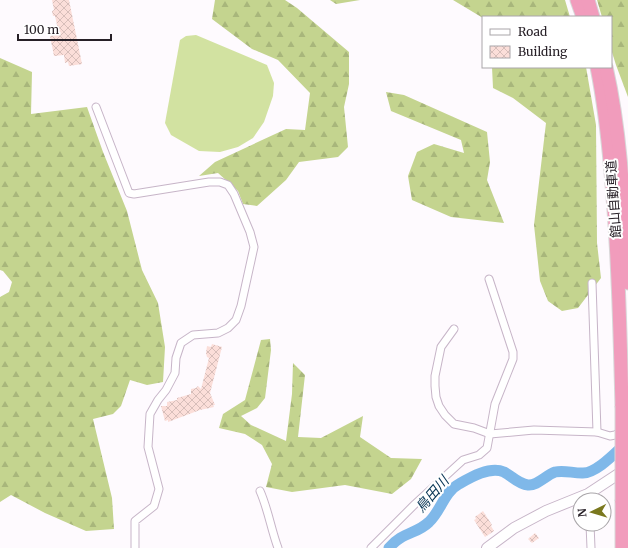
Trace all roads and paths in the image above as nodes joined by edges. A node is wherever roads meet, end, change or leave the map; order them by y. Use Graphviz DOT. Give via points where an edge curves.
graph roads {
  1 [pos="577,0"];
  2 [pos="588,0"];
  3 [pos="583,16"];
  4 [pos="593,16"];
  5 [pos="597,68"];
  6 [pos="606,68"];
  7 [pos="96,107"];
  8 [pos="489,279"];
  9 [pos="592,283"];
  10 [pos="628,283"];
  11 [pos="454,329"];
  12 [pos="628,426"];
  13 [pos="597,432"];
  14 [pos="490,434"];
  15 [pos="628,468"];
  16 [pos="260,491"];
  17 [pos="596,492"];
  18 [pos="572,503"];
  19 [pos="590,532"];
  20 [pos="135,548"];
  21 [pos="278,548"];
  22 [pos="371,548"];
  23 [pos="487,548"];
  24 [pos="591,548"];
  25 [pos="622,548"];
  1 -- 3 [label="highway"];
  2 -- 4 [label="highway"];
  5 -- 25 [label="highway, 館山自動車道, bridge" via="614,202 619,295"];
  6 -- 10 [label="highway, 館山自動車道" via="617,138"];
  7 -- 20 [label="street" via="129,193 209,182 228,185 254,246 236,320 218,333 193,335 181,343 175,373 150,414 148,447 159,489 154,506 135,521"];
  8 -- 14 [label="street" via="513,352 513,359 495,404"];
  9 -- 13 [label="street"];
  11 -- 14 [label="street" via="441,347 435,376 436,397 445,415 454,424"];
  12 -- 13 [label="street" via="610,436"];
  13 -- 14 [label="street" via="534,430"];
  14 -- 22 [label="street" via="487,448 479,455 463,460"];
  15 -- 17 [label="street"];
  16 -- 21 [label="street"];
  18 -- 23 [label="street" via="546,511 514,528"];
  19 -- 24 [label="street"];
}
